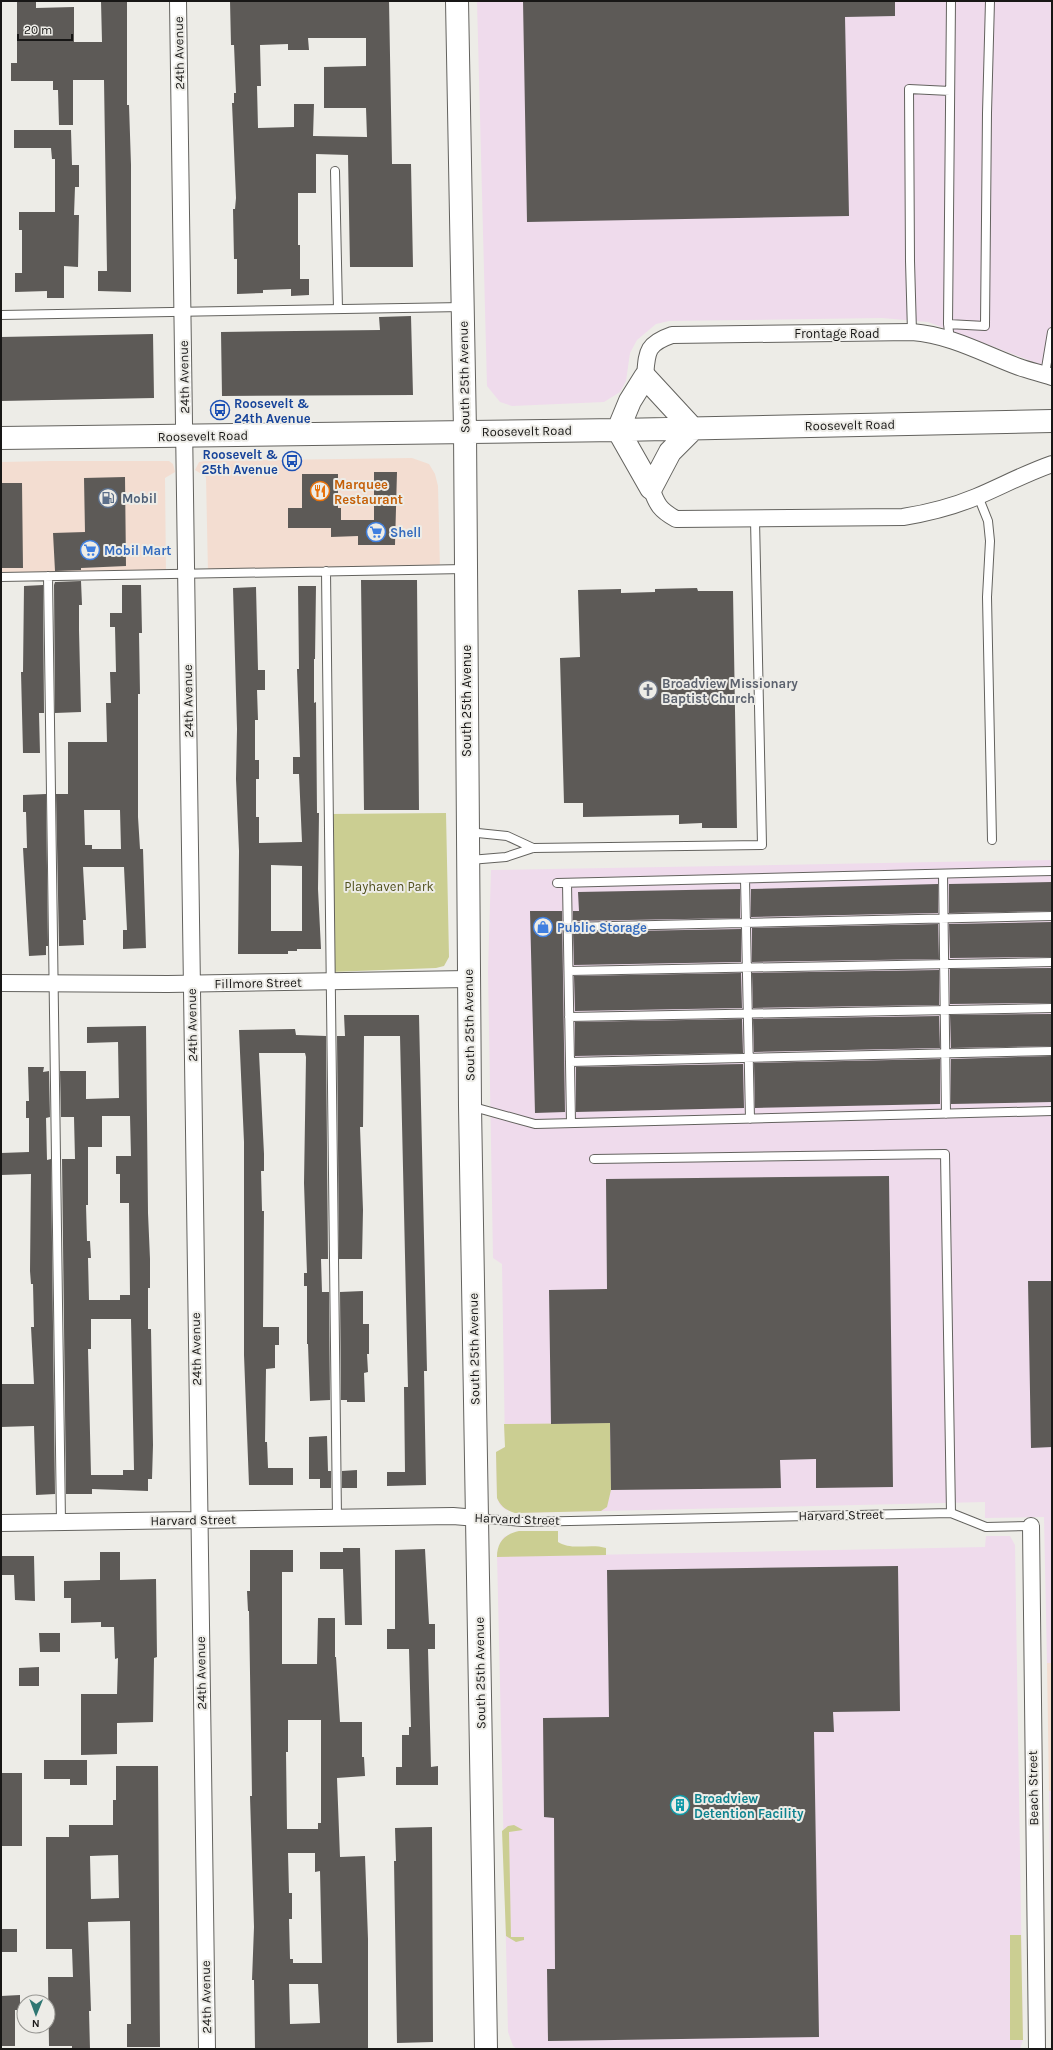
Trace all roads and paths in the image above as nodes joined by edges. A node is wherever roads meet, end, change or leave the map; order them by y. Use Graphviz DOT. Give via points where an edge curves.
graph roads {
  1 [pos="178,1"];
  2 [pos="457,1"];
  3 [pos="951,1"];
  4 [pos="990,1"];
  5 [pos="950,91"];
  6 [pos="335,171"];
  7 [pos="464,308"];
  8 [pos="338,310"];
  9 [pos="183,312"];
  10 [pos="1,315"];
  11 [pos="948,324"];
  12 [pos="912,332"];
  13 [pos="1052,332"];
  14 [pos="950,340"];
  15 [pos="1048,376"];
  16 [pos="645,377"];
  17 [pos="1052,420"];
  18 [pos="693,428"];
  19 [pos="618,430"];
  20 [pos="465,432"];
  21 [pos="184,436"];
  22 [pos="1,438"];
  23 [pos="1052,464"];
  24 [pos="651,488"];
  25 [pos="978,496"];
  26 [pos="756,520"];
  27 [pos="466,569"];
  28 [pos="326,571"];
  29 [pos="186,574"];
  30 [pos="48,576"];
  31 [pos="1,577"];
  32 [pos="467,832"];
  33 [pos="992,840"];
  34 [pos="533,848"];
  35 [pos="467,860"];
  36 [pos="1052,871"];
  37 [pos="943,874"];
  38 [pos="745,878"];
  39 [pos="557,883"];
  40 [pos="567,883"];
  41 [pos="1052,916"];
  42 [pos="943,919"];
  43 [pos="746,923"];
  44 [pos="568,927"];
  45 [pos="1052,962"];
  46 [pos="944,964"];
  47 [pos="747,968"];
  48 [pos="569,972"];
  49 [pos="468,979"];
  50 [pos="54,982"];
  51 [pos="330,982"];
  52 [pos="1,983"];
  53 [pos="192,984"];
  54 [pos="1052,1008"];
  55 [pos="944,1010"];
  56 [pos="748,1013"];
  57 [pos="570,1017"];
  58 [pos="1052,1051"];
  59 [pos="945,1054"];
  60 [pos="749,1058"];
  61 [pos="570,1062"];
  62 [pos="470,1106"];
  63 [pos="1052,1111"];
  64 [pos="946,1114"];
  65 [pos="750,1118"];
  66 [pos="571,1123"];
  67 [pos="594,1159"];
  68 [pos="950,1513"];
  69 [pos="337,1518"];
  70 [pos="477,1518"];
  71 [pos="198,1520"];
  72 [pos="61,1522"];
  73 [pos="1,1523"];
  74 [pos="1031,1526"];
  75 [pos="207,2049"];
  76 [pos="486,2049"];
  77 [pos="1037,2049"];
  1 -- 9 [label="street, 24th Avenue"];
  2 -- 7 [label="main road, South 25th Avenue"];
  3 -- 5 [label="lane"];
  4 -- 11 [label="lane" via="985,326"];
  5 -- 11 [label="lane"];
  5 -- 12 [label="lane" via="909,89"];
  6 -- 8 [label="lane"];
  7 -- 8 [label="lane"];
  7 -- 20 [label="main road, South 25th Avenue"];
  8 -- 9 [label="lane"];
  9 -- 10 [label="lane"];
  9 -- 21 [label="street, 24th Avenue"];
  11 -- 14 [label="lane"];
  12 -- 14 [label="street, Frontage Road"];
  12 -- 16 [label="street, Frontage Road" via="672,335 657,340 647,352"];
  13 -- 15 [label="lane"];
  14 -- 15 [label="street, Frontage Road" via="1020,368"];
  16 -- 18 [label="main road"];
  16 -- 19 [label="main road" via="630,401"];
  17 -- 18 [label="main road, Roosevelt Road"];
  18 -- 19 [label="main road, Roosevelt Road"];
  18 -- 24 [label="main road" via="670,452"];
  19 -- 20 [label="main road, Roosevelt Road"];
  19 -- 24 [label="main road"];
  20 -- 21 [label="main road, Roosevelt Road"];
  20 -- 27 [label="main road, South 25th Avenue"];
  21 -- 22 [label="main road, Roosevelt Road"];
  21 -- 29 [label="street, 24th Avenue"];
  23 -- 25 [label="street" via="1025,473"];
  24 -- 26 [label="street" via="662,512 676,519"];
  25 -- 26 [label="street" via="933,512 903,517"];
  25 -- 33 [label="lane" via="988,521 990,541 987,597"];
  26 -- 34 [label="lane" via="762,844"];
  27 -- 28 [label="lane"];
  27 -- 32 [label="main road, South 25th Avenue"];
  28 -- 29 [label="lane"];
  28 -- 51 [label="lane"];
  29 -- 30 [label="lane"];
  29 -- 53 [label="street, 24th Avenue"];
  30 -- 31 [label="lane"];
  30 -- 50 [label="lane"];
  32 -- 34 [label="lane" via="507,836"];
  32 -- 35 [label="main road, South 25th Avenue"];
  34 -- 35 [label="lane" via="506,857"];
  35 -- 49 [label="main road, South 25th Avenue"];
  36 -- 37 [label="lane"];
  37 -- 38 [label="lane"];
  37 -- 42 [label="lane"];
  38 -- 40 [label="lane"];
  38 -- 43 [label="lane"];
  39 -- 40 [label="lane"];
  40 -- 44 [label="lane"];
  41 -- 42 [label="lane"];
  42 -- 43 [label="lane"];
  42 -- 46 [label="lane"];
  43 -- 44 [label="lane"];
  43 -- 47 [label="lane"];
  44 -- 48 [label="lane"];
  45 -- 46 [label="lane"];
  46 -- 47 [label="lane"];
  46 -- 55 [label="lane"];
  47 -- 48 [label="lane"];
  47 -- 56 [label="lane"];
  48 -- 57 [label="lane"];
  49 -- 51 [label="street, Fillmore Street"];
  49 -- 62 [label="main road, South 25th Avenue"];
  50 -- 52 [label="street, Fillmore Street"];
  50 -- 53 [label="street, Fillmore Street"];
  50 -- 72 [label="lane"];
  51 -- 53 [label="street, Fillmore Street"];
  51 -- 69 [label="lane"];
  53 -- 71 [label="street, 24th Avenue"];
  54 -- 55 [label="lane"];
  55 -- 56 [label="lane"];
  55 -- 59 [label="lane"];
  56 -- 57 [label="lane"];
  56 -- 60 [label="lane"];
  57 -- 61 [label="lane"];
  58 -- 59 [label="lane"];
  59 -- 60 [label="lane"];
  59 -- 64 [label="lane"];
  60 -- 61 [label="lane"];
  60 -- 65 [label="lane"];
  61 -- 66 [label="lane"];
  62 -- 66 [label="lane" via="535,1124"];
  62 -- 70 [label="main road, South 25th Avenue"];
  63 -- 64 [label="lane"];
  64 -- 65 [label="lane"];
  65 -- 66 [label="lane"];
  67 -- 68 [label="lane" via="945,1154"];
  68 -- 70 [label="lane, Harvard Street" via="522,1522"];
  68 -- 74 [label="lane, Harvard Street" via="986,1527"];
  69 -- 70 [label="street, Harvard Street"];
  69 -- 71 [label="street, Harvard Street"];
  70 -- 76 [label="main road, South 25th Avenue"];
  71 -- 72 [label="street, Harvard Street"];
  71 -- 75 [label="street, 24th Avenue"];
  72 -- 73 [label="street, Harvard Street"];
  74 -- 77 [label="street, Beach Street"];
}
